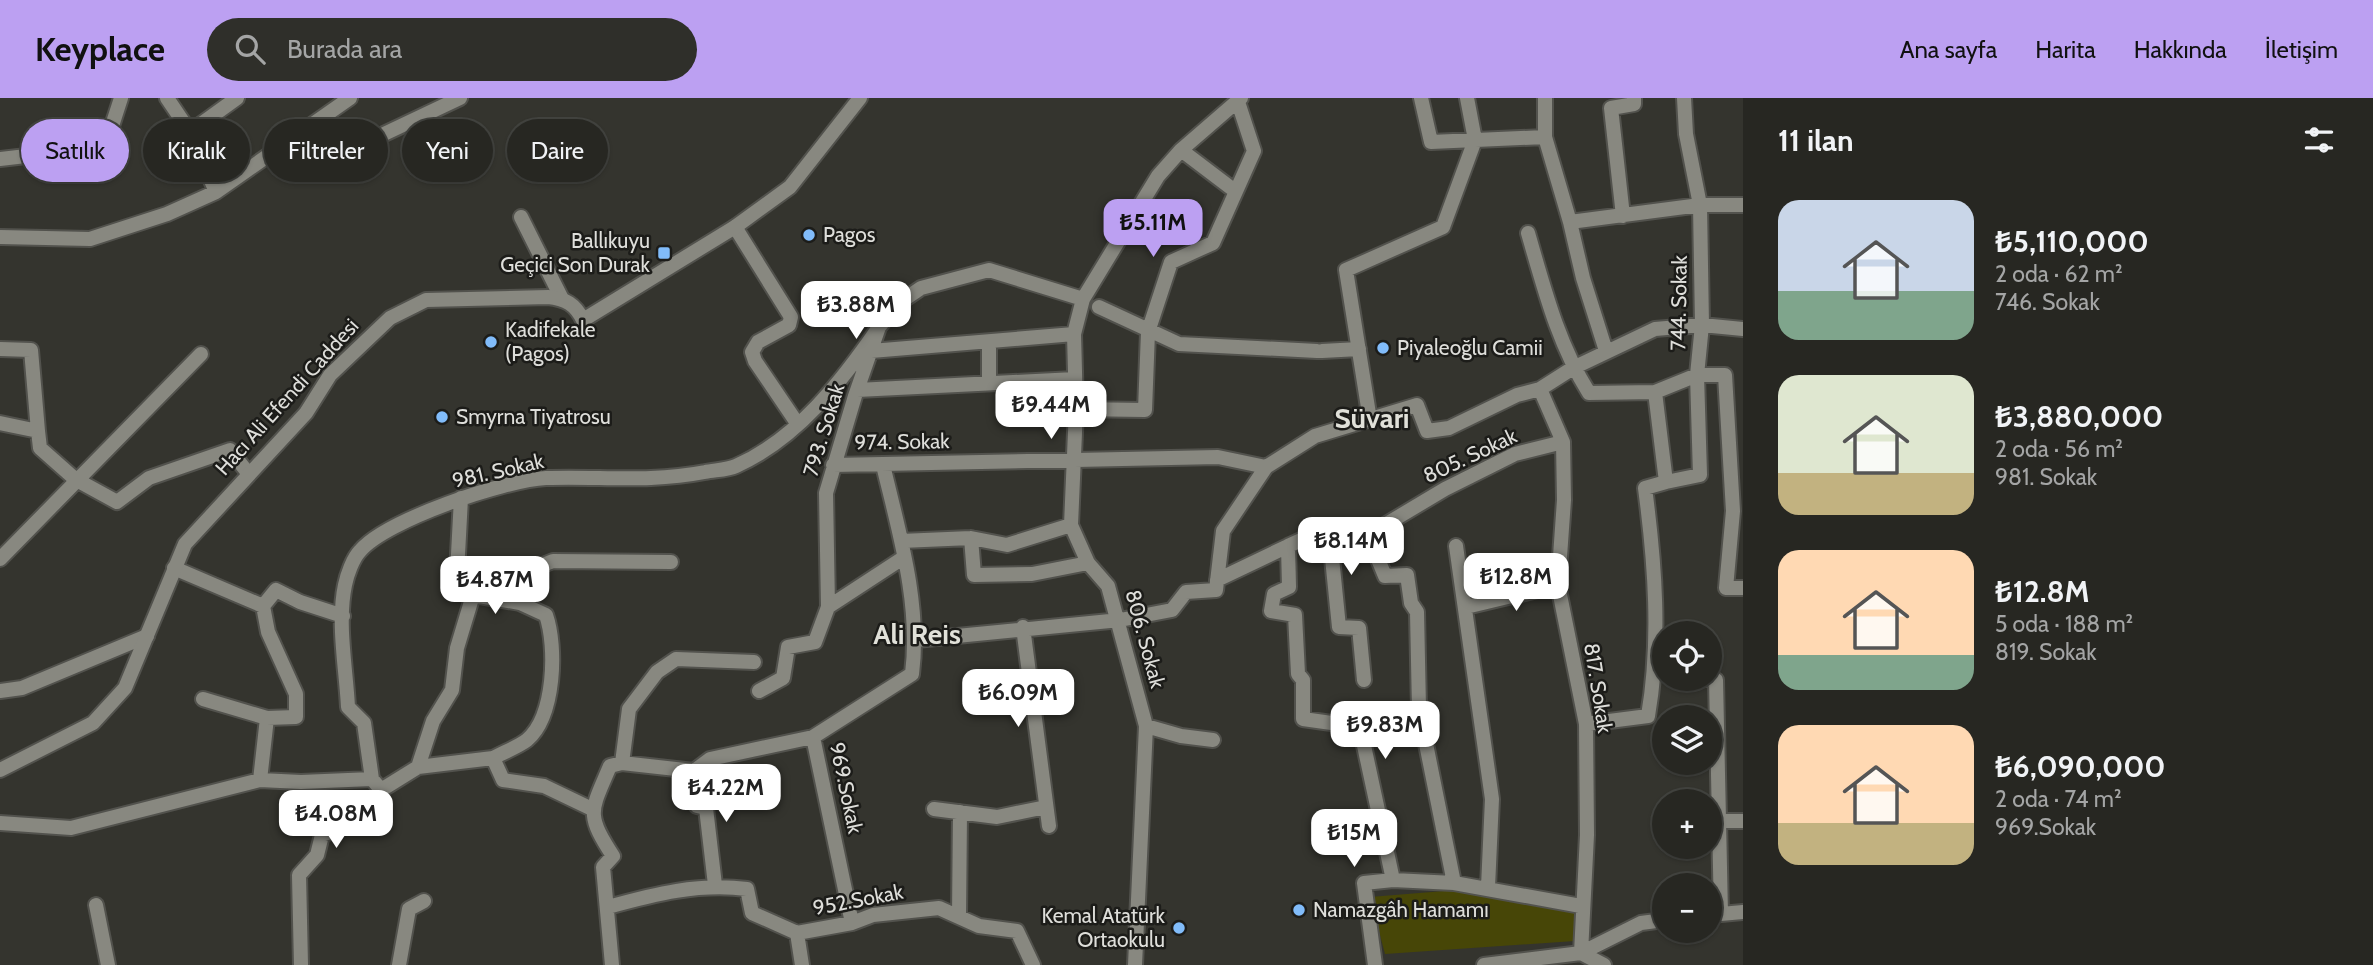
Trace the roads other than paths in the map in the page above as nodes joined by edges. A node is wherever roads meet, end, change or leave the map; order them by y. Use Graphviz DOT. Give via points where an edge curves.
graph roads {
  1 [pos="121,98"];
  2 [pos="168,98"];
  3 [pos="237,98"];
  4 [pos="350,98"];
  5 [pos="460,98"];
  6 [pos="860,98"];
  7 [pos="1421,98"];
  8 [pos="1467,98"];
  9 [pos="1545,98"];
  10 [pos="1634,98"];
  11 [pos="1684,98"];
  12 [pos="1240,100"];
  13 [pos="182,119"];
  14 [pos="208,119"];
  15 [pos="388,132"];
  16 [pos="1545,137"];
  17 [pos="1475,141"];
  18 [pos="1181,150"];
  19 [pos="0,159"];
  20 [pos="212,182"];
  21 [pos="1235,191"];
  22 [pos="216,192"];
  23 [pos="1700,205"];
  24 [pos="1743,205"];
  25 [pos="1623,216"];
  26 [pos="520,218"];
  27 [pos="1570,222"];
  28 [pos="735,228"];
  29 [pos="1528,233"];
  30 [pos="0,237"];
  31 [pos="562,299"];
  32 [pos="1083,299"];
  33 [pos="1099,307"];
  34 [pos="1702,325"];
  35 [pos="879,327"];
  36 [pos="1743,329"];
  37 [pos="1148,332"];
  38 [pos="1074,334"];
  39 [pos="989,343"];
  40 [pos="0,349"];
  41 [pos="1359,349"];
  42 [pos="872,351"];
  43 [pos="1606,351"];
  44 [pos="201,354"];
  45 [pos="1573,368"];
  46 [pos="1697,375"];
  47 [pos="1075,379"];
  48 [pos="989,383"];
  49 [pos="1540,389"];
  50 [pos="857,390"];
  51 [pos="1655,393"];
  52 [pos="1076,409"];
  53 [pos="1370,420"];
  54 [pos="797,423"];
  55 [pos="3,428"];
  56 [pos="38,431"];
  57 [pos="1563,442"];
  58 [pos="1075,458"];
  59 [pos="833,465"];
  60 [pos="883,465"];
  61 [pos="1266,467"];
  62 [pos="248,473"];
  63 [pos="75,479"];
  64 [pos="1666,482"];
  65 [pos="461,498"];
  66 [pos="1738,511"];
  67 [pos="1071,525"];
  68 [pos="971,538"];
  69 [pos="901,541"];
  70 [pos="1456,545"];
  71 [pos="1288,546"];
  72 [pos="903,558"];
  73 [pos="0,559"];
  74 [pos="671,562"];
  75 [pos="1088,563"];
  76 [pos="174,568"];
  77 [pos="1217,580"];
  78 [pos="1558,585"];
  79 [pos="1743,588"];
  80 [pos="472,595"];
  81 [pos="520,603"];
  82 [pos="263,606"];
  83 [pos="828,607"];
  84 [pos="1466,607"];
  85 [pos="343,616"];
  86 [pos="1120,620"];
  87 [pos="1657,621"];
  88 [pos="1023,627"];
  89 [pos="147,636"];
  90 [pos="916,640"];
  91 [pos="754,662"];
  92 [pos="1364,680"];
  93 [pos="0,691"];
  94 [pos="758,691"];
  95 [pos="1655,691"];
  96 [pos="1716,691"];
  97 [pos="203,699"];
  98 [pos="267,718"];
  99 [pos="1586,724"];
  100 [pos="1146,726"];
  101 [pos="813,737"];
  102 [pos="1213,740"];
  103 [pos="494,758"];
  104 [pos="622,763"];
  105 [pos="418,767"];
  106 [pos="0,770"];
  107 [pos="694,771"];
  108 [pos="260,780"];
  109 [pos="377,785"];
  110 [pos="1717,789"];
  111 [pos="1046,807"];
  112 [pos="592,809"];
  113 [pos="934,809"];
  114 [pos="960,812"];
  115 [pos="1722,821"];
  116 [pos="1743,821"];
  117 [pos="0,822"];
  118 [pos="1049,826"];
  119 [pos="1393,880"];
  120 [pos="1454,883"];
  121 [pos="715,885"];
  122 [pos="1488,887"];
  123 [pos="424,901"];
  124 [pos="96,905"];
  125 [pos="1581,906"];
  126 [pos="608,907"];
  127 [pos="1743,912"];
  128 [pos="1722,914"];
  129 [pos="959,916"];
  130 [pos="1652,922"];
  131 [pos="852,923"];
  132 [pos="797,933"];
  133 [pos="1581,953"];
  134 [pos="800,964"];
  135 [pos="108,965"];
  136 [pos="301,965"];
  137 [pos="400,965"];
  138 [pos="612,965"];
  139 [pos="1033,965"];
  140 [pos="1135,965"];
  141 [pos="1375,965"];
  142 [pos="1484,965"];
  143 [pos="1493,965"];
  144 [pos="1604,965"];
  1 -- 19 [label="street" via="111,129 86,149"];
  2 -- 13 [label="street"];
  3 -- 14 [label="street"];
  4 -- 22 [label="street"];
  5 -- 15 [label="street"];
  6 -- 28 [label="street" via="790,187"];
  7 -- 17 [label="street" via="1431,142"];
  8 -- 17 [label="street"];
  9 -- 16 [label="street"];
  10 -- 25 [label="street" via="1634,104 1611,108"];
  11 -- 23 [label="street, 744. Sokak"];
  12 -- 18 [label="street, 806. Sokak"];
  12 -- 21 [label="street" via="1254,151"];
  16 -- 17 [label="street"];
  16 -- 27 [label="street"];
  17 -- 41 [label="street" via="1443,227 1346,270"];
  18 -- 21 [label="street"];
  18 -- 32 [label="street, 806. Sokak" via="1158,176"];
  20 -- 22 [label="street"];
  21 -- 37 [label="street" via="1213,243 1171,262"];
  22 -- 30 [label="street" via="90,239"];
  23 -- 24 [label="street"];
  23 -- 25 [label="street"];
  23 -- 34 [label="street, 744. Sokak"];
  25 -- 27 [label="street"];
  26 -- 31 [label="street"];
  27 -- 43 [label="street"];
  28 -- 31 [label="street" via="583,320 577,307"];
  28 -- 54 [label="street" via="791,317 789,325 758,342 752,352"];
  29 -- 45 [label="street" via="1549,308"];
  31 -- 62 [label="street, Hacı Ali Efendi Caddesi" via="426,300 410,306 355,349 330,375 306,413"];
  32 -- 35 [label="street, 793. Sokak" via="989,270 921,288 899,303"];
  32 -- 38 [label="street, 806. Sokak"];
  33 -- 37 [label="street"];
  34 -- 36 [label="street"];
  34 -- 43 [label="street" via="1654,329"];
  34 -- 46 [label="street, 744. Sokak"];
  35 -- 42 [label="street, 793. Sokak"];
  35 -- 54 [label="street, 981. Sokak" via="825,397"];
  37 -- 41 [label="street" via="1179,344"];
  37 -- 52 [label="street" via="1145,410"];
  38 -- 39 [label="street"];
  38 -- 47 [label="street, 806. Sokak"];
  39 -- 42 [label="street"];
  39 -- 48 [label="street"];
  40 -- 56 [label="street" via="31,350"];
  41 -- 53 [label="street"];
  42 -- 50 [label="street, 793. Sokak"];
  43 -- 45 [label="street"];
  44 -- 63 [label="street"];
  45 -- 49 [label="street"];
  45 -- 51 [label="street" via="1589,393"];
  46 -- 51 [label="street"];
  46 -- 64 [label="street, 744. Sokak" via="1700,475"];
  46 -- 66 [label="street" via="1725,374"];
  47 -- 48 [label="street"];
  47 -- 52 [label="street, 806. Sokak"];
  48 -- 50 [label="street"];
  49 -- 53 [label="street" via="1517,395 1449,428 1427,431 1417,405"];
  49 -- 57 [label="street, 817. Sokak"];
  50 -- 59 [label="street, 793. Sokak"];
  51 -- 64 [label="street"];
  52 -- 58 [label="street, 806. Sokak"];
  53 -- 61 [label="street" via="1315,436"];
  54 -- 65 [label="street, 981. Sokak" via="735,466 656,480 543,478"];
  55 -- 56 [label="street"];
  56 -- 63 [label="street" via="40,448"];
  57 -- 78 [label="street, 817. Sokak"];
  57 -- 120 [label="street, 805. Sokak" via="1515,454 1368,535 1385,576 1408,575 1411,603 1417,612 1419,709"];
  58 -- 60 [label="street, 974. Sokak"];
  58 -- 61 [label="street, 974. Sokak" via="1218,457"];
  58 -- 67 [label="street, 806. Sokak"];
  59 -- 60 [label="street, 974. Sokak"];
  59 -- 83 [label="street, 793. Sokak" via="826,493"];
  60 -- 69 [label="street, 969.Sokak"];
  61 -- 77 [label="street" via="1223,531"];
  62 -- 63 [label="street" via="230,450 149,478 117,502"];
  62 -- 76 [label="street, Hacı Ali Efendi Caddesi" via="185,544"];
  63 -- 73 [label="street"];
  64 -- 87 [label="street" via="1645,488"];
  65 -- 80 [label="street" via="456,592"];
  65 -- 85 [label="street, 981. Sokak" via="395,525 359,551 345,584"];
  66 -- 79 [label="street" via="1726,589"];
  67 -- 68 [label="street" via="1007,545"];
  67 -- 75 [label="street, 806. Sokak"];
  68 -- 69 [label="street"];
  68 -- 75 [label="street" via="974,575 1032,574"];
  69 -- 72 [label="street, 969.Sokak"];
  70 -- 84 [label="street"];
  71 -- 77 [label="street"];
  71 -- 92 [label="street" via="1320,532 1332,558 1339,627 1359,628"];
  71 -- 119 [label="street" via="1289,587 1274,594 1271,611 1295,615 1303,719 1360,727"];
  72 -- 83 [label="street"];
  72 -- 90 [label="street, 969.Sokak"];
  74 -- 81 [label="street" via="553,561 538,566"];
  75 -- 86 [label="street, 806. Sokak" via="1108,586"];
  76 -- 82 [label="street"];
  76 -- 89 [label="street, Hacı Ali Efendi Caddesi"];
  77 -- 86 [label="street" via="1216,590 1186,592 1172,610"];
  78 -- 84 [label="street"];
  78 -- 99 [label="street, 817. Sokak"];
  80 -- 81 [label="street"];
  80 -- 105 [label="street" via="457,648 452,690 433,721"];
  81 -- 103 [label="street" via="546,615 552,633 548,710 528,739"];
  82 -- 85 [label="street" via="276,590"];
  82 -- 98 [label="street" via="268,632 296,694 296,717"];
  83 -- 94 [label="street" via="815,642 788,647 783,678"];
  84 -- 122 [label="street" via="1492,799"];
  85 -- 109 [label="street, 981. Sokak" via="348,707 364,723"];
  86 -- 88 [label="street"];
  86 -- 100 [label="street, 806. Sokak"];
  88 -- 90 [label="street"];
  88 -- 111 [label="street"];
  89 -- 93 [label="street" via="22,688"];
  89 -- 106 [label="street, Hacı Ali Efendi Caddesi" via="125,688 93,723"];
  90 -- 101 [label="street, 969.Sokak" via="912,674"];
  91 -- 104 [label="street" via="676,659 657,673 629,709"];
  95 -- 99 [label="street" via="1648,716"];
  96 -- 110 [label="street"];
  97 -- 98 [label="street"];
  98 -- 108 [label="street"];
  99 -- 125 [label="street, 817. Sokak" via="1587,835"];
  100 -- 102 [label="street"];
  100 -- 140 [label="street, 806. Sokak"];
  101 -- 107 [label="street" via="710,759"];
  101 -- 131 [label="street, 969.Sokak"];
  103 -- 105 [label="street"];
  103 -- 112 [label="street" via="503,780 544,786"];
  104 -- 107 [label="street"];
  104 -- 112 [label="street" via="610,766"];
  105 -- 109 [label="street"];
  107 -- 121 [label="street" via="697,806 706,808"];
  108 -- 109 [label="street"];
  108 -- 117 [label="street" via="71,828"];
  109 -- 136 [label="street" via="374,816 322,835 317,855 299,875"];
  111 -- 114 [label="street" via="997,817"];
  111 -- 118 [label="street"];
  112 -- 126 [label="street" via="596,830 613,856 603,867"];
  113 -- 114 [label="street"];
  114 -- 129 [label="street"];
  115 -- 116 [label="street"];
  119 -- 120 [label="street"];
  119 -- 141 [label="street" via="1364,883"];
  120 -- 122 [label="street"];
  121 -- 126 [label="street, 952.Sokak" via="662,892"];
  121 -- 132 [label="street, 952.Sokak" via="747,889 752,913"];
  122 -- 125 [label="street"];
  123 -- 137 [label="street" via="409,909"];
  124 -- 135 [label="street"];
  125 -- 133 [label="street, 817. Sokak"];
  126 -- 138 [label="street"];
  127 -- 128 [label="street"];
  129 -- 131 [label="street, 952.Sokak" via="939,908 873,915"];
  129 -- 139 [label="street, 952.Sokak" via="979,926 1017,931"];
  130 -- 133 [label="street"];
  131 -- 132 [label="street, 952.Sokak"];
  132 -- 134 [label="street"];
  133 -- 143 [label="street"];
  133 -- 144 [label="street"];
  142 -- 143 [label="street"];
}
